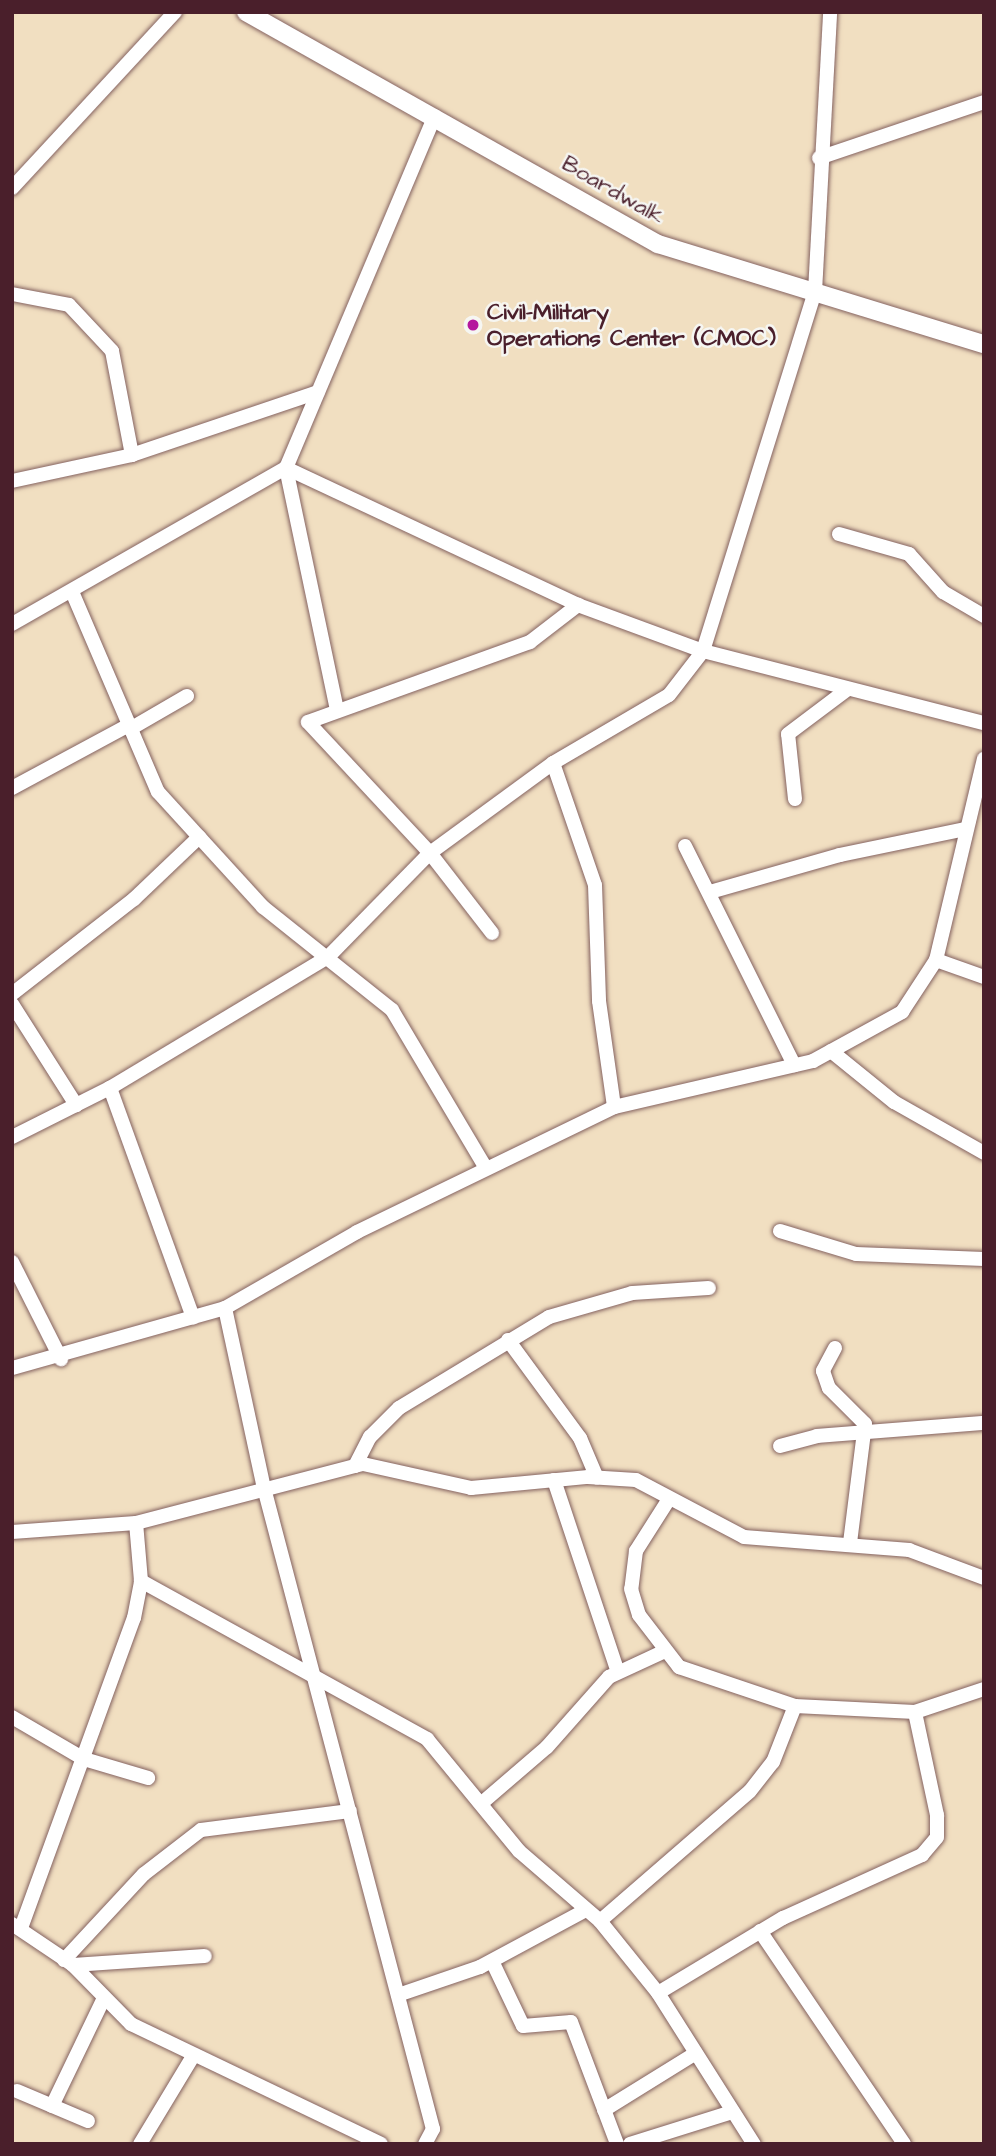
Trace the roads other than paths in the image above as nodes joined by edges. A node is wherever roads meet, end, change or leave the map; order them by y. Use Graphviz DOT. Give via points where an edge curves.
graph roads {
  1 [pos="175,12"];
  2 [pos="246,12"];
  3 [pos="830,12"];
  4 [pos="984,102"];
  5 [pos="435,116"];
  6 [pos="819,158"];
  7 [pos="12,188"];
  8 [pos="815,292"];
  9 [pos="12,294"];
  10 [pos="984,344"];
  11 [pos="318,392"];
  12 [pos="132,455"];
  13 [pos="286,468"];
  14 [pos="12,481"];
  15 [pos="839,534"];
  16 [pos="73,594"];
  17 [pos="578,605"];
  18 [pos="984,615"];
  19 [pos="12,624"];
  20 [pos="703,651"];
  21 [pos="848,689"];
  22 [pos="187,696"];
  23 [pos="337,711"];
  24 [pos="984,723"];
  25 [pos="130,727"];
  26 [pos="553,763"];
  27 [pos="983,763"];
  28 [pos="12,789"];
  29 [pos="795,799"];
  30 [pos="966,829"];
  31 [pos="199,837"];
  32 [pos="685,846"];
  33 [pos="430,853"];
  34 [pos="710,892"];
  35 [pos="492,933"];
  36 [pos="328,957"];
  37 [pos="936,960"];
  38 [pos="984,977"];
  39 [pos="12,994"];
  40 [pos="12,1004"];
  41 [pos="831,1051"];
  42 [pos="794,1065"];
  43 [pos="110,1088"];
  44 [pos="76,1105"];
  45 [pos="614,1107"];
  46 [pos="12,1137"];
  47 [pos="984,1153"];
  48 [pos="486,1168"];
  49 [pos="780,1231"];
  50 [pos="984,1259"];
  51 [pos="12,1262"];
  52 [pos="709,1288"];
  53 [pos="225,1308"];
  54 [pos="192,1317"];
  55 [pos="508,1340"];
  56 [pos="835,1348"];
  57 [pos="61,1359"];
  58 [pos="12,1368"];
  59 [pos="984,1423"];
  60 [pos="864,1433"];
  61 [pos="780,1446"];
  62 [pos="355,1466"];
  63 [pos="597,1478"];
  64 [pos="554,1480"];
  65 [pos="264,1488"];
  66 [pos="669,1499"];
  67 [pos="136,1523"];
  68 [pos="12,1532"];
  69 [pos="849,1542"];
  70 [pos="984,1578"];
  71 [pos="141,1581"];
  72 [pos="665,1651"];
  73 [pos="618,1672"];
  74 [pos="313,1674"];
  75 [pos="984,1689"];
  76 [pos="795,1706"];
  77 [pos="915,1712"];
  78 [pos="12,1717"];
  79 [pos="84,1759"];
  80 [pos="148,1778"];
  81 [pos="483,1802"];
  82 [pos="350,1811"];
  83 [pos="586,1910"];
  84 [pos="600,1922"];
  85 [pos="17,1926"];
  86 [pos="760,1931"];
  87 [pos="205,1956"];
  88 [pos="492,1961"];
  89 [pos="68,1963"];
  90 [pos="658,1993"];
  91 [pos="398,1994"];
  92 [pos="104,1998"];
  93 [pos="696,2053"];
  94 [pos="193,2056"];
  95 [pos="17,2091"];
  96 [pos="52,2106"];
  97 [pos="604,2110"];
  98 [pos="732,2112"];
  99 [pos="88,2121"];
  100 [pos="140,2144"];
  101 [pos="382,2144"];
  102 [pos="425,2144"];
  103 [pos="617,2144"];
  104 [pos="630,2144"];
  105 [pos="754,2144"];
  106 [pos="904,2144"];
  1 -- 7 [label="street"];
  2 -- 5 [label="street, Boardwalk"];
  3 -- 6 [label="street"];
  4 -- 6 [label="street"];
  5 -- 8 [label="street, Boardwalk" via="658,244"];
  5 -- 11 [label="street"];
  6 -- 8 [label="street"];
  8 -- 10 [label="street, Boardwalk"];
  8 -- 20 [label="street"];
  9 -- 12 [label="street" via="69,305 112,351"];
  11 -- 12 [label="street"];
  11 -- 13 [label="street"];
  12 -- 14 [label="street"];
  13 -- 16 [label="street"];
  13 -- 17 [label="street"];
  13 -- 23 [label="street"];
  15 -- 18 [label="street" via="909,554 943,592"];
  16 -- 19 [label="street"];
  16 -- 25 [label="street"];
  17 -- 20 [label="street"];
  17 -- 23 [label="street" via="530,642"];
  20 -- 21 [label="street"];
  20 -- 26 [label="street" via="669,695"];
  21 -- 24 [label="street"];
  21 -- 29 [label="street" via="788,734"];
  22 -- 25 [label="street"];
  23 -- 33 [label="street" via="308,722"];
  25 -- 28 [label="street"];
  25 -- 31 [label="street" via="158,792"];
  26 -- 33 [label="street"];
  26 -- 45 [label="street" via="596,885 599,1001"];
  27 -- 30 [label="street"];
  30 -- 34 [label="street"];
  30 -- 37 [label="street"];
  31 -- 36 [label="street" via="263,907"];
  31 -- 39 [label="street" via="134,899"];
  32 -- 34 [label="street"];
  33 -- 35 [label="street"];
  33 -- 36 [label="street"];
  34 -- 42 [label="street"];
  36 -- 43 [label="street"];
  36 -- 48 [label="street" via="392,1010"];
  37 -- 38 [label="street"];
  37 -- 41 [label="street" via="902,1013"];
  40 -- 44 [label="street"];
  41 -- 42 [label="street"];
  41 -- 47 [label="street" via="894,1102"];
  42 -- 45 [label="street"];
  43 -- 44 [label="street"];
  43 -- 54 [label="street"];
  44 -- 46 [label="street"];
  45 -- 48 [label="street"];
  48 -- 53 [label="street" via="292,1266"];
  49 -- 50 [label="street" via="856,1254"];
  51 -- 57 [label="street"];
  52 -- 55 [label="street" via="632,1293 549,1317"];
  53 -- 54 [label="street"];
  53 -- 65 [label="street"];
  54 -- 57 [label="street"];
  55 -- 62 [label="street" via="400,1408 370,1437"];
  55 -- 63 [label="street" via="580,1438"];
  56 -- 60 [label="street" via="822,1371 829,1388 865,1424"];
  57 -- 58 [label="street"];
  59 -- 60 [label="street"];
  60 -- 61 [label="street"];
  60 -- 69 [label="street"];
  62 -- 64 [label="street" via="471,1488"];
  62 -- 65 [label="street"];
  63 -- 64 [label="street"];
  63 -- 66 [label="street" via="636,1480"];
  64 -- 73 [label="street"];
  65 -- 67 [label="street"];
  65 -- 74 [label="street"];
  66 -- 69 [label="street" via="744,1537"];
  66 -- 72 [label="street" via="630,1569 639,1615"];
  67 -- 68 [label="street"];
  67 -- 71 [label="street"];
  69 -- 70 [label="street" via="909,1549"];
  71 -- 74 [label="street"];
  71 -- 79 [label="street"];
  72 -- 73 [label="street"];
  72 -- 76 [label="street" via="679,1667"];
  73 -- 81 [label="street"];
  74 -- 81 [label="street" via="427,1739"];
  74 -- 82 [label="street"];
  75 -- 77 [label="street"];
  76 -- 77 [label="street"];
  76 -- 84 [label="street" via="773,1762 750,1791"];
  77 -- 86 [label="street" via="937,1837 922,1855"];
  78 -- 79 [label="street"];
  79 -- 80 [label="street"];
  79 -- 85 [label="street"];
  81 -- 83 [label="street" via="519,1851"];
  82 -- 89 [label="street" via="201,1830 144,1874"];
  82 -- 91 [label="street"];
  83 -- 84 [label="street"];
  83 -- 88 [label="street"];
  84 -- 90 [label="street"];
  85 -- 89 [label="street"];
  86 -- 90 [label="street"];
  86 -- 106 [label="street"];
  87 -- 89 [label="street"];
  88 -- 91 [label="street"];
  88 -- 97 [label="street" via="523,2026 571,2022"];
  89 -- 92 [label="street"];
  90 -- 93 [label="street"];
  91 -- 102 [label="street" via="433,2129"];
  92 -- 94 [label="street" via="131,2024"];
  92 -- 96 [label="street"];
  93 -- 97 [label="street"];
  93 -- 98 [label="street"];
  94 -- 100 [label="street"];
  94 -- 101 [label="street"];
  95 -- 96 [label="street"];
  96 -- 99 [label="street"];
  97 -- 103 [label="street"];
  98 -- 104 [label="street"];
  98 -- 105 [label="street"];
}
